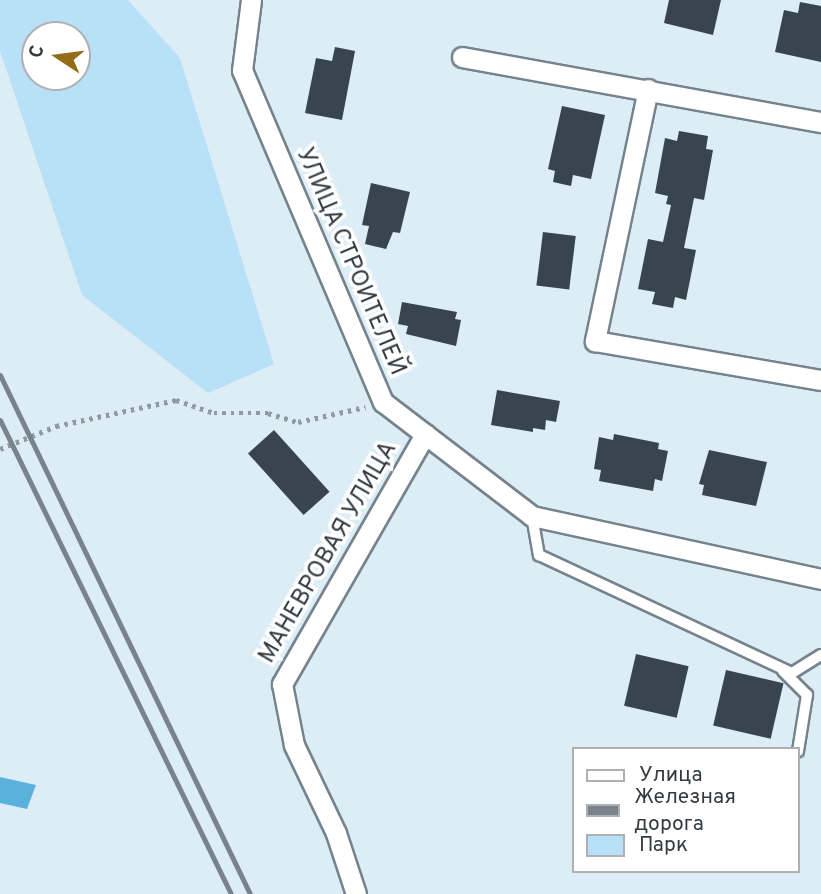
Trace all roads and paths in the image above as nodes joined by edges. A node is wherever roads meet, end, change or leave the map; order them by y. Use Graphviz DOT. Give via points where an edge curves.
graph roads {
  1 [pos="251,0"];
  2 [pos="462,57"];
  3 [pos="648,89"];
  4 [pos="821,122"];
  5 [pos="821,380"];
  6 [pos="383,402"];
  7 [pos="425,434"];
  8 [pos="0,449"];
  9 [pos="532,516"];
  10 [pos="821,579"];
  11 [pos="821,655"];
  12 [pos="780,668"];
  13 [pos="799,747"];
  14 [pos="356,894"];
  1 -- 6 [label="street, УЛИЦА СТРОИТЕЛЕЙ" via="242,70"];
  2 -- 3 [label="street"];
  3 -- 4 [label="street"];
  3 -- 5 [label="street" via="595,341"];
  6 -- 7 [label="street, УЛИЦА СТРОИТЕЛЕЙ"];
  6 -- 8 [label="path" via="298,422 268,413 214,413 176,400 56,426"];
  7 -- 9 [label="street, УЛИЦА СТРОИТЕЛЕЙ"];
  7 -- 14 [label="street, МАНЕВРОВАЯ УЛИЦА" via="282,684 293,745 336,834"];
  9 -- 10 [label="street, УЛИЦА СТРОИТЕЛЕЙ"];
  9 -- 12 [label="lane" via="539,555"];
  11 -- 12 [label="lane" via="792,673"];
  12 -- 13 [label="lane" via="807,695"];
}
